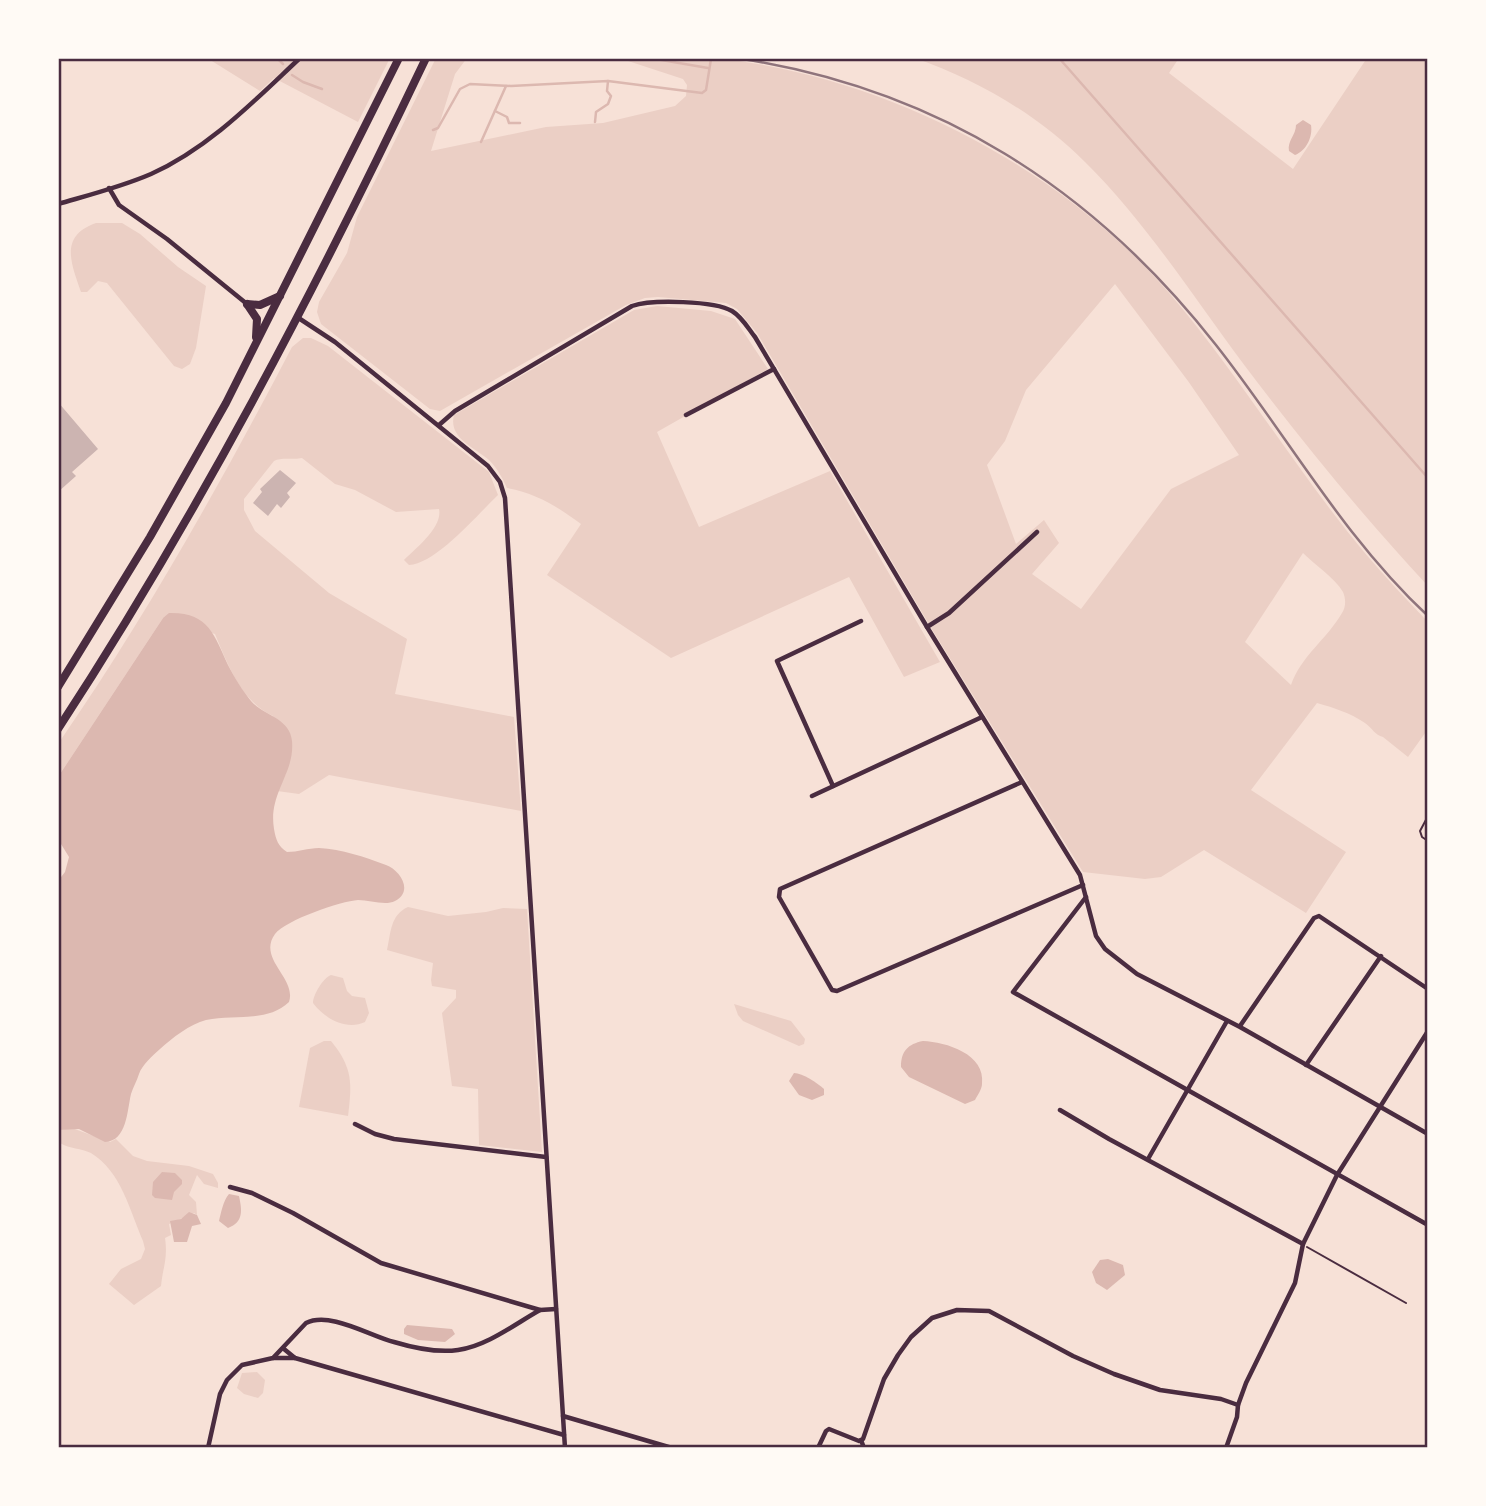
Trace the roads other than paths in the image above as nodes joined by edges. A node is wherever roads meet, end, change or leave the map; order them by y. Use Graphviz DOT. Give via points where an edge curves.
graph roads {
  1 [pos="300,58"];
  2 [pos="398,58"];
  3 [pos="426,58"];
  4 [pos="109,188"];
  5 [pos="58,204"];
  6 [pos="282,294"];
  7 [pos="247,304"];
  8 [pos="297,317"];
  9 [pos="255,343"];
  10 [pos="774,369"];
  11 [pos="686,415"];
  12 [pos="439,425"];
  13 [pos="1037,532"];
  14 [pos="861,621"];
  15 [pos="927,627"];
  16 [pos="58,687"];
  17 [pos="982,717"];
  18 [pos="58,729"];
  19 [pos="1022,782"];
  20 [pos="833,786"];
  21 [pos="812,796"];
  22 [pos="1083,885"];
  23 [pos="1086,897"];
  24 [pos="1381,956"];
  25 [pos="1428,989"];
  26 [pos="1227,1021"];
  27 [pos="1240,1027"];
  28 [pos="1428,1031"];
  29 [pos="1306,1065"];
  30 [pos="1189,1091"];
  31 [pos="1379,1106"];
  32 [pos="1060,1110"];
  33 [pos="355,1124"];
  34 [pos="1428,1134"];
  35 [pos="546,1157"];
  36 [pos="1148,1159"];
  37 [pos="1337,1175"];
  38 [pos="230,1187"];
  39 [pos="1428,1225"];
  40 [pos="1303,1244"];
  41 [pos="556,1309"];
  42 [pos="540,1310"];
  43 [pos="284,1349"];
  44 [pos="273,1358"];
  45 [pos="295,1358"];
  46 [pos="1238,1405"];
  47 [pos="563,1416"];
  48 [pos="564,1435"];
  49 [pos="861,1440"];
  50 [pos="208,1448"];
  51 [pos="565,1448"];
  52 [pos="672,1448"];
  53 [pos="818,1448"];
  54 [pos="864,1448"];
  55 [pos="1226,1448"];
  1 -- 4 [label="street" via="226,126 152,173"];
  2 -- 6 [label="highway"];
  3 -- 8 [label="highway"];
  4 -- 5 [label="street"];
  4 -- 7 [label="street" via="120,205"];
  6 -- 7 [label="highway" via="266,304"];
  6 -- 9 [label="highway"];
  7 -- 9 [label="highway" via="257,319"];
  8 -- 12 [label="street"];
  8 -- 18 [label="highway" via="153,579"];
  9 -- 16 [label="highway" via="150,537"];
  10 -- 11 [label="street"];
  10 -- 12 [label="street" via="745,323 730,309 645,301"];
  10 -- 15 [label="street"];
  12 -- 35 [label="street" via="493,471 505,498"];
  13 -- 15 [label="street" via="949,613"];
  14 -- 20 [label="street" via="777,660"];
  15 -- 17 [label="street"];
  17 -- 19 [label="street"];
  17 -- 20 [label="street"];
  19 -- 22 [label="street"];
  19 -- 22 [label="street" via="780,889 779,897 832,990"];
  20 -- 21 [label="street"];
  22 -- 23 [label="street"];
  23 -- 26 [label="street" via="1097,936 1114,958"];
  23 -- 30 [label="street" via="1013,992"];
  24 -- 25 [label="street"];
  24 -- 27 [label="street" via="1324,917 1314,918"];
  24 -- 29 [label="street"];
  26 -- 27 [label="street"];
  26 -- 30 [label="street"];
  27 -- 29 [label="street"];
  28 -- 31 [label="street"];
  29 -- 31 [label="street"];
  30 -- 36 [label="street"];
  30 -- 37 [label="street"];
  31 -- 34 [label="street"];
  31 -- 37 [label="street"];
  32 -- 36 [label="street"];
  33 -- 35 [label="street" via="394,1139"];
  35 -- 41 [label="street"];
  36 -- 40 [label="street"];
  37 -- 39 [label="street"];
  37 -- 40 [label="street"];
  38 -- 42 [label="street" via="293,1213 381,1263"];
  40 -- 46 [label="street" via="1295,1283"];
  41 -- 42 [label="street"];
  41 -- 47 [label="street"];
  42 -- 43 [label="street" via="482,1343 458,1350 403,1345 349,1325 319,1320 306,1324"];
  43 -- 44 [label="street"];
  43 -- 45 [label="street"];
  44 -- 45 [label="street"];
  44 -- 50 [label="street" via="242,1365 227,1380"];
  45 -- 48 [label="street"];
  46 -- 49 [label="street" via="1160,1390 1062,1351 989,1311 957,1310 932,1318 911,1337 884,1379"];
  46 -- 55 [label="street"];
  47 -- 48 [label="street"];
  47 -- 52 [label="street"];
  48 -- 51 [label="street"];
  49 -- 53 [label="street" via="829,1429"];
  49 -- 54 [label="street"];
}
